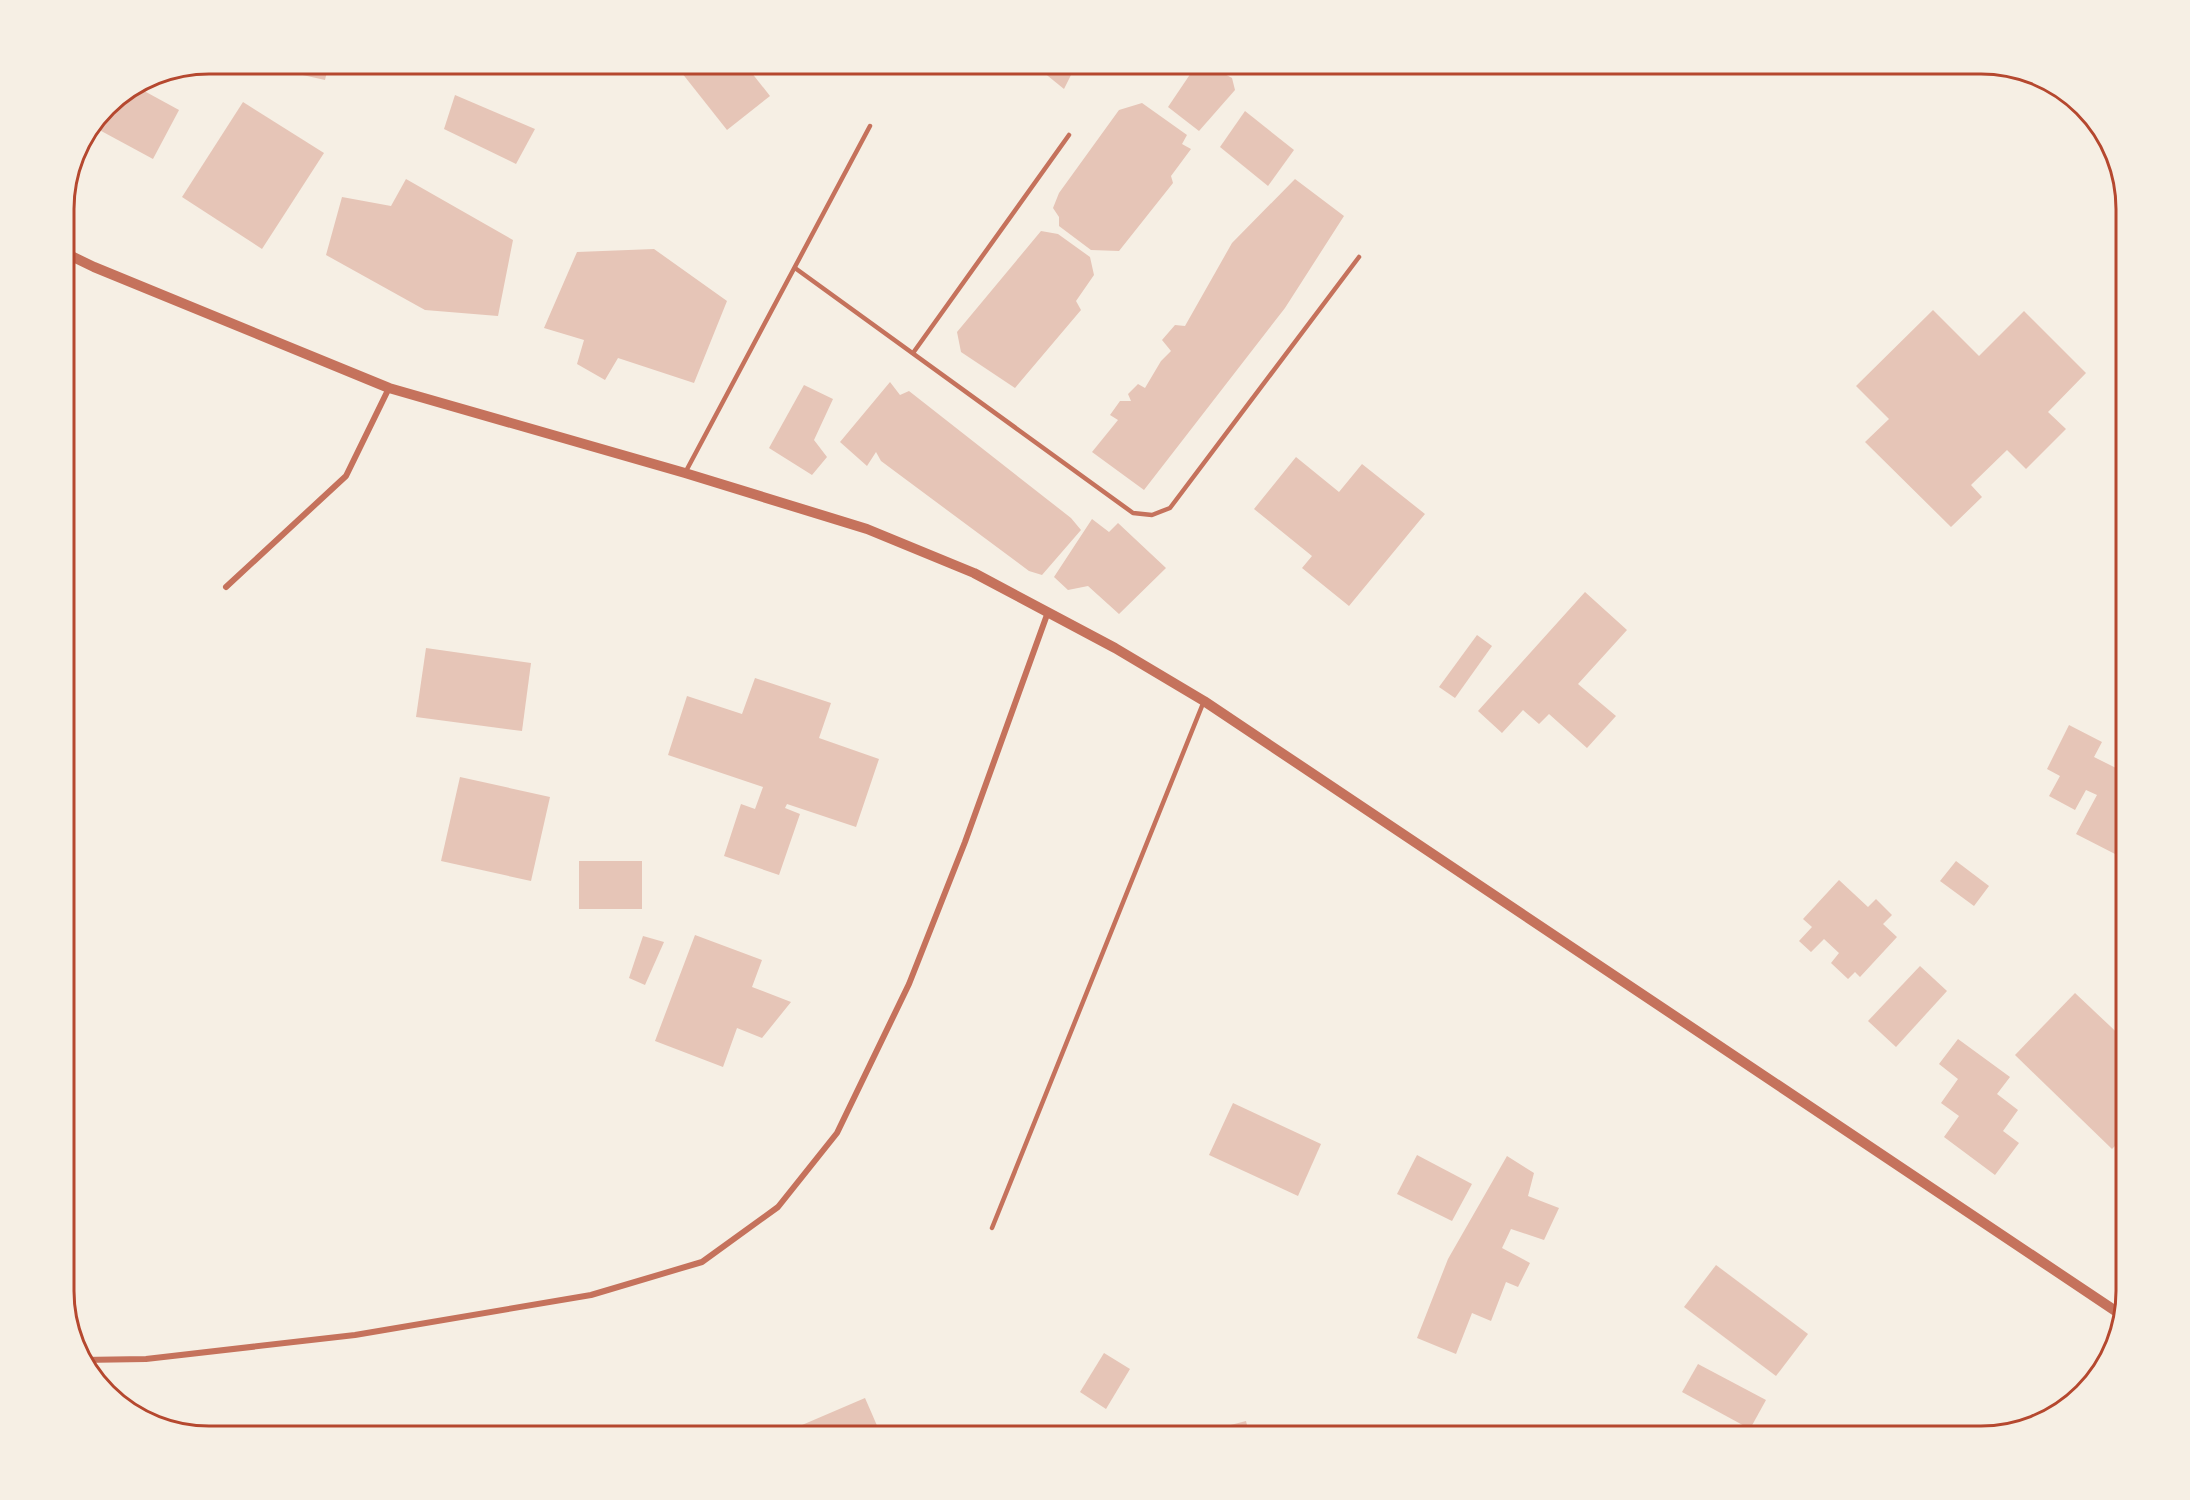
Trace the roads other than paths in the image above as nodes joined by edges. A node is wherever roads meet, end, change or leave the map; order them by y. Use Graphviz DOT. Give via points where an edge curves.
graph roads {
  1 [pos="870,126"];
  2 [pos="1069,135"];
  3 [pos="74,257"];
  4 [pos="1359,257"];
  5 [pos="795,268"];
  6 [pos="914,353"];
  7 [pos="389,388"];
  8 [pos="685,473"];
  9 [pos="226,588"];
  10 [pos="1048,612"];
  11 [pos="1204,701"];
  12 [pos="992,1228"];
  13 [pos="2115,1311"];
  14 [pos="92,1360"];
  1 -- 5 [label="lane"];
  2 -- 6 [label="lane"];
  3 -- 7 [label="street"];
  4 -- 6 [label="lane" via="1170,508 1152,515 1132,513"];
  5 -- 6 [label="lane"];
  5 -- 8 [label="lane"];
  7 -- 8 [label="street"];
  7 -- 9 [label="street" via="346,476"];
  8 -- 10 [label="street" via="867,529 974,573"];
  10 -- 11 [label="street"];
  10 -- 14 [label="street" via="909,984 837,1132 778,1207 702,1262 591,1295 356,1335 146,1359"];
  11 -- 12 [label="lane"];
  11 -- 13 [label="street"];
}
